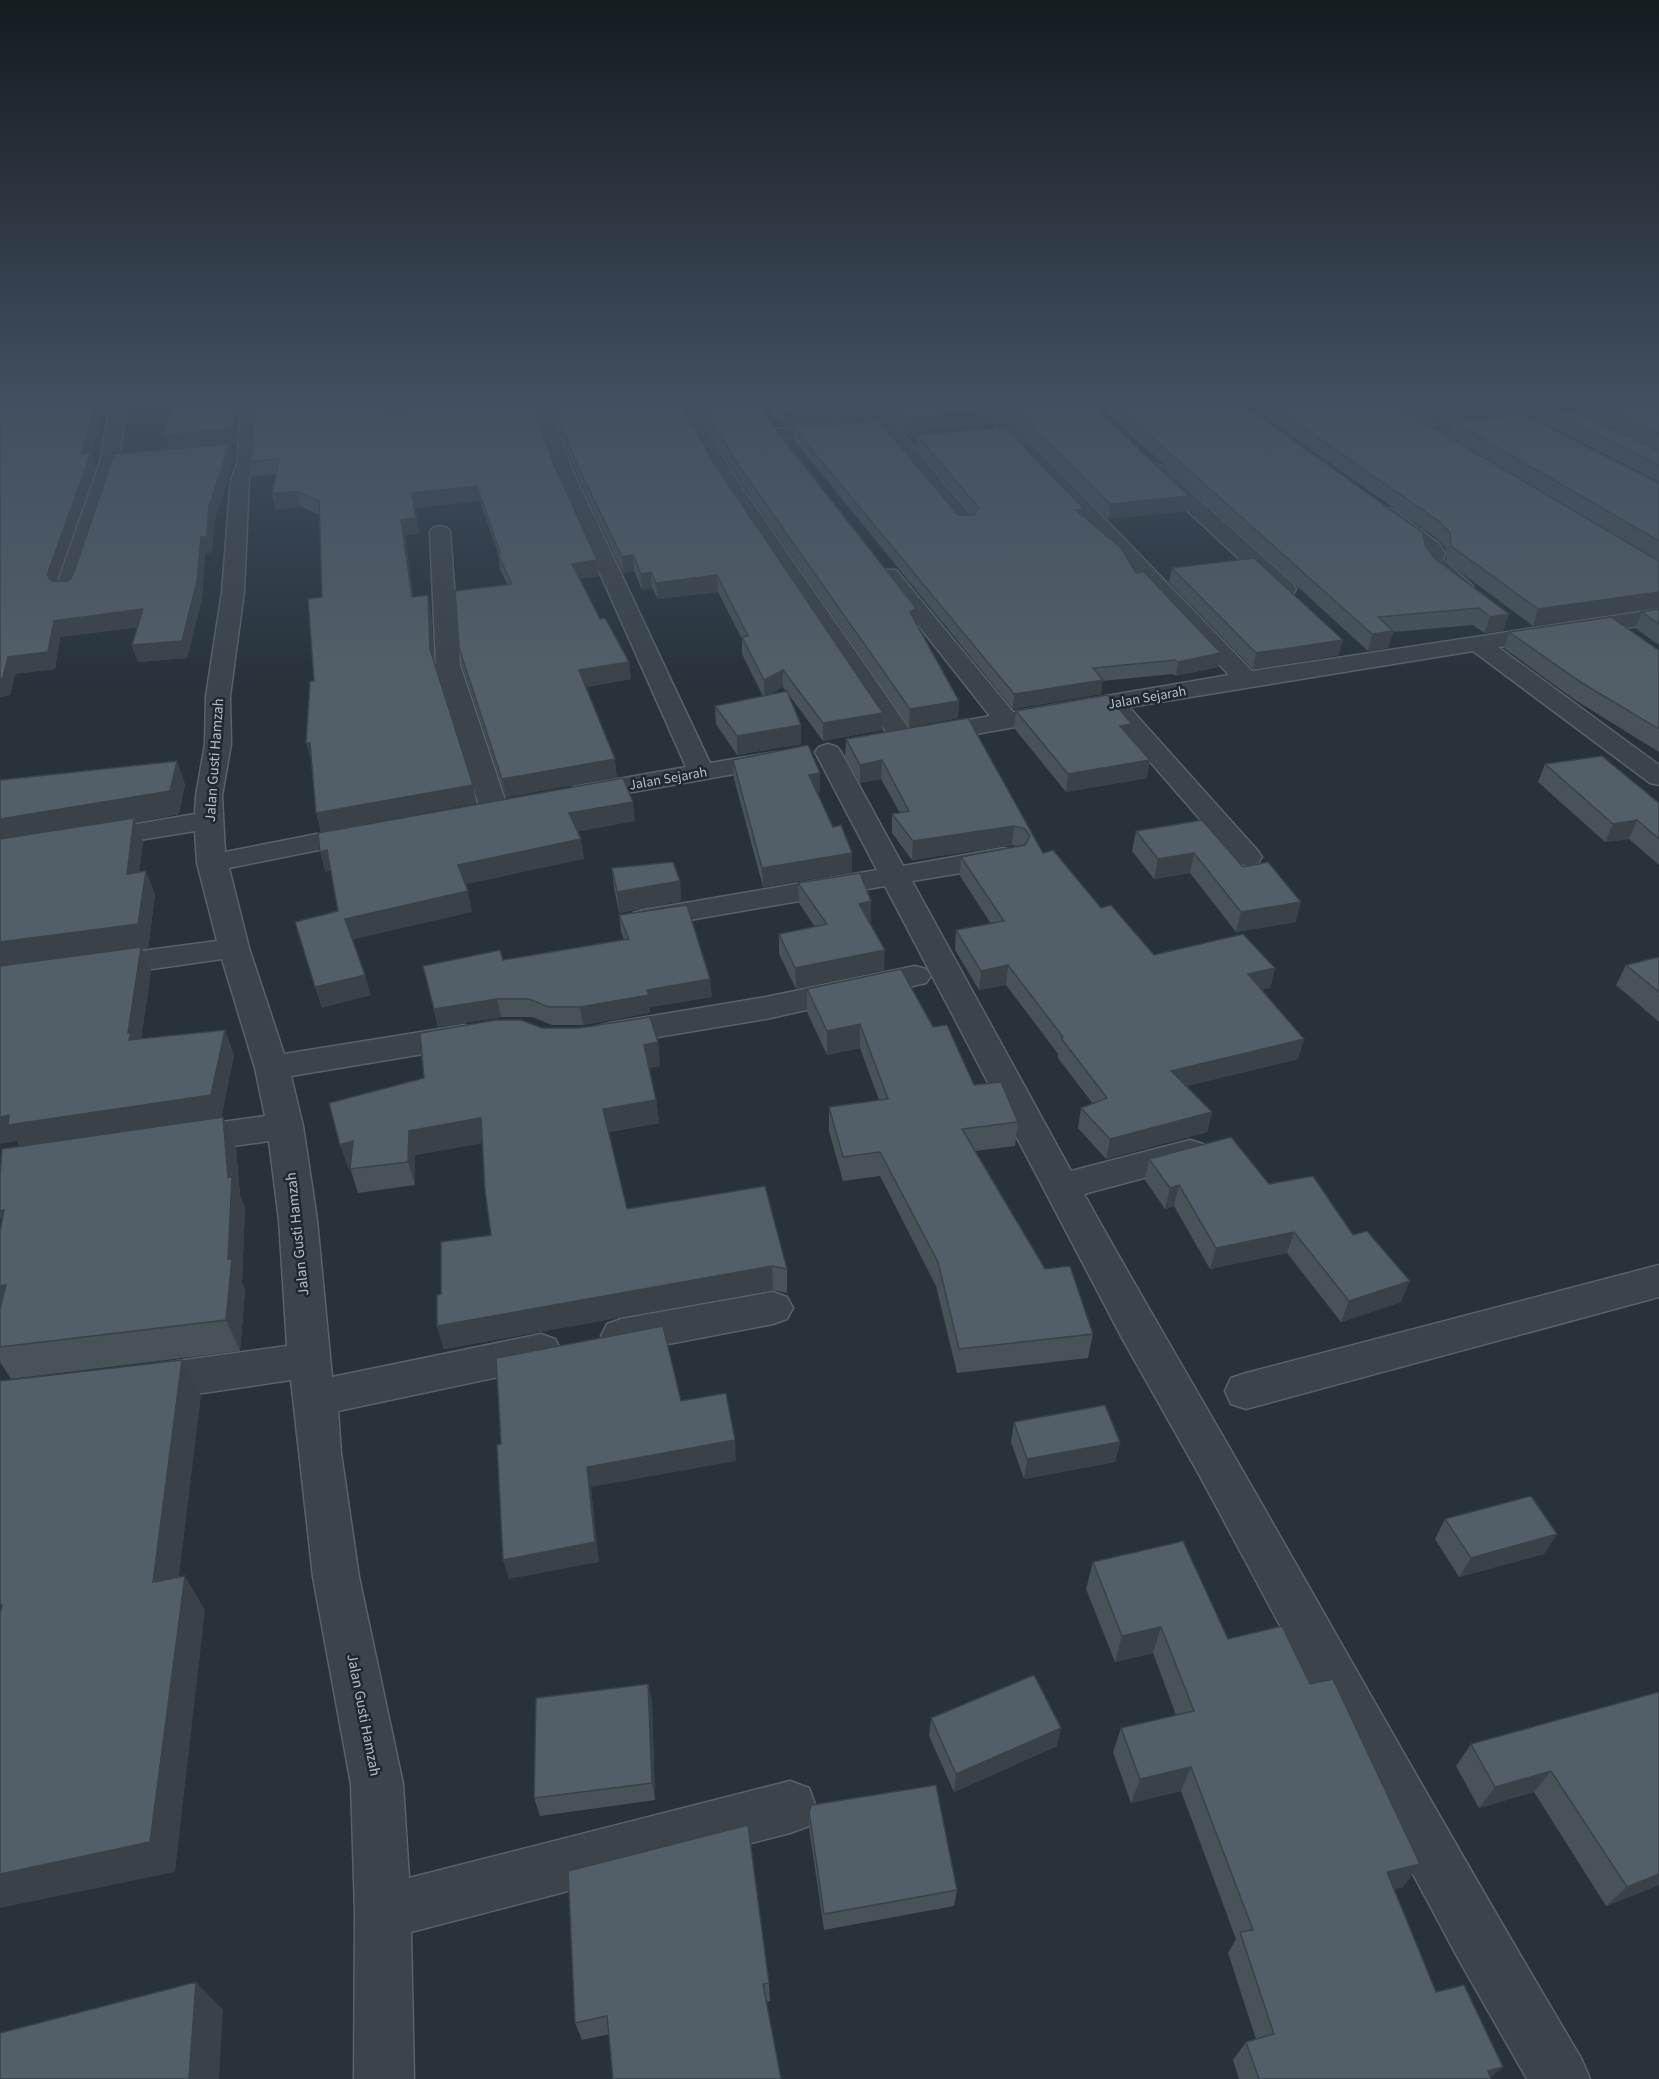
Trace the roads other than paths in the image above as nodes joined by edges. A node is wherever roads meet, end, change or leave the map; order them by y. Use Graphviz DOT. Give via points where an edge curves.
graph roads {
  1 [pos="98,494"];
  2 [pos="239,494"];
  3 [pos="574,494"];
  4 [pos="737,494"];
  5 [pos="943,494"];
  6 [pos="1071,494"];
  7 [pos="1181,494"];
  8 [pos="1371,503"];
  9 [pos="966,522"];
  10 [pos="440,532"];
  11 [pos="879,563"];
  12 [pos="66,590"];
  13 [pos="1475,596"];
  14 [pos="1302,606"];
  15 [pos="1659,616"];
  16 [pos="1608,623"];
  17 [pos="1634,641"];
  18 [pos="1478,643"];
  19 [pos="1247,680"];
  20 [pos="1112,703"];
  21 [pos="1007,721"];
  22 [pos="701,771"];
  23 [pos="1659,777"];
  24 [pos="563,796"];
  25 [pos="495,809"];
  26 [pos="210,820"];
  27 [pos="388,828"];
  28 [pos="70,843"];
  29 [pos="1011,856"];
  30 [pos="1248,857"];
  31 [pos="211,863"];
  32 [pos="896,877"];
  33 [pos="626,922"];
  34 [pos="234,948"];
  35 [pos="70,970"];
  36 [pos="915,976"];
  37 [pos="489,1032"];
  38 [pos="583,1038"];
  39 [pos="272,1068"];
  40 [pos="285,1126"];
  41 [pos="150,1144"];
  42 [pos="1217,1146"];
  43 [pos="1061,1187"];
  44 [pos="1659,1281"];
  45 [pos="773,1308"];
  46 [pos="312,1379"];
  47 [pos="115,1387"];
  48 [pos="1246,1391"];
  49 [pos="790,1807"];
  50 [pos="383,1912"];
  51 [pos="384,2079"];
  52 [pos="1560,2079"];
  1 -- 12 [label="street"];
  2 -- 26 [label="street, Jalan Gusti Hamzah" via="233,592 218,696 218,744 209,796"];
  3 -- 22 [label="street"];
  4 -- 21 [label="street, Jalan Sejarah" via="892,741"];
  5 -- 9 [label="street"];
  6 -- 19 [label="street"];
  7 -- 14 [label="street"];
  8 -- 13 [label="street" via="1427,543 1434,550 1432,561 1438,568"];
  10 -- 25 [label="street" via="448,665"];
  11 -- 21 [label="street"];
  15 -- 16 [label="street, Jalan Sejarah"];
  16 -- 17 [label="street"];
  16 -- 18 [label="street, Jalan Sejarah" via="1519,629"];
  18 -- 19 [label="street, Jalan Sejarah" via="1354,654"];
  18 -- 23 [label="street"];
  19 -- 20 [label="street, Jalan Sejarah"];
  20 -- 21 [label="street, Jalan Sejarah"];
  20 -- 30 [label="street"];
  22 -- 24 [label="street, Jalan Sejarah"];
  22 -- 32 [label="street, Jalan Sejarah" via="839,750"];
  26 -- 28 [label="street"];
  26 -- 31 [label="street, Jalan Gusti Hamzah"];
  27 -- 31 [label="street"];
  29 -- 32 [label="street"];
  31 -- 34 [label="street, Jalan Gusti Hamzah"];
  32 -- 33 [label="street"];
  32 -- 43 [label="street"];
  34 -- 35 [label="street"];
  34 -- 39 [label="street, Jalan Gusti Hamzah"];
  36 -- 38 [label="street" via="766,1008"];
  37 -- 39 [label="street"];
  39 -- 40 [label="street, Jalan Gusti Hamzah"];
  40 -- 41 [label="street"];
  40 -- 46 [label="street, Jalan Gusti Hamzah"];
  42 -- 43 [label="street"];
  43 -- 52 [label="street"];
  44 -- 48 [label="street"];
  45 -- 46 [label="street" via="584,1343"];
  46 -- 47 [label="street" via="218,1375"];
  46 -- 50 [label="street, Jalan Gusti Hamzah" via="336,1577 377,1784"];
  49 -- 50 [label="street"];
  50 -- 51 [label="street, Jalan Gusti Hamzah"];
}
